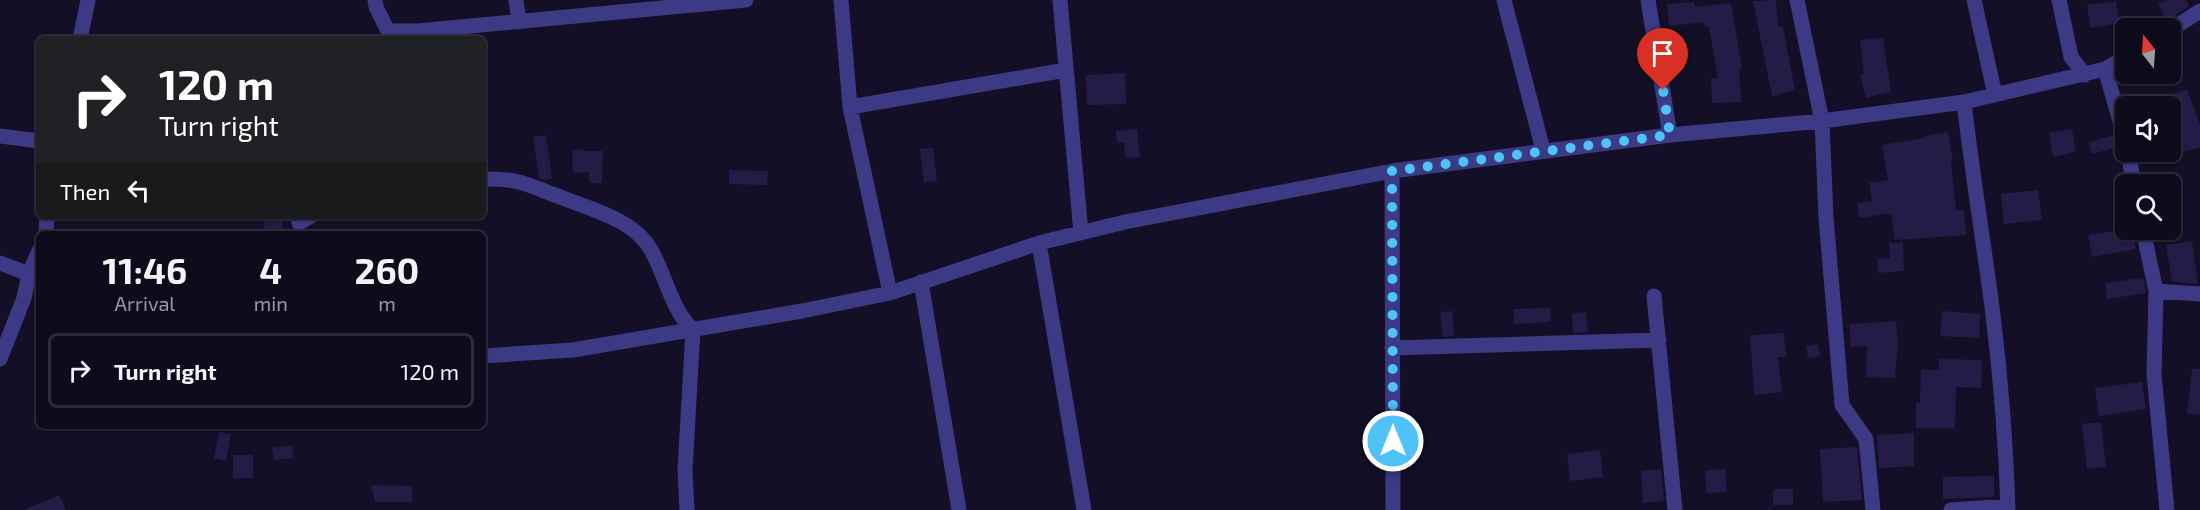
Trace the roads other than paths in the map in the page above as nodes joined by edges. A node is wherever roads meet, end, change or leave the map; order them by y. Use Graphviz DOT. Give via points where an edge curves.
graph roads {
  1 [pos="88,0"];
  2 [pos="375,0"];
  3 [pos="516,0"];
  4 [pos="746,0"];
  5 [pos="841,0"];
  6 [pos="1060,0"];
  7 [pos="1504,0"];
  8 [pos="1648,0"];
  9 [pos="1797,0"];
  10 [pos="1974,0"];
  11 [pos="2059,0"];
  12 [pos="676,3"];
  13 [pos="2200,11"];
  14 [pos="519,22"];
  15 [pos="2181,23"];
  16 [pos="81,36"];
  17 [pos="2115,63"];
  18 [pos="2105,69"];
  19 [pos="1066,70"];
  20 [pos="2085,75"];
  21 [pos="1995,95"];
  22 [pos="1964,102"];
  23 [pos="2115,104"];
  24 [pos="850,107"];
  25 [pos="1822,121"];
  26 [pos="1670,135"];
  27 [pos="0,136"];
  28 [pos="36,141"];
  29 [pos="1543,150"];
  30 [pos="1392,171"];
  31 [pos="486,179"];
  32 [pos="1081,233"];
  33 [pos="2146,240"];
  34 [pos="1039,243"];
  35 [pos="36,258"];
  36 [pos="0,263"];
  37 [pos="29,274"];
  38 [pos="921,282"];
  39 [pos="2156,291"];
  40 [pos="890,293"];
  41 [pos="2200,294"];
  42 [pos="1654,296"];
  43 [pos="32,298"];
  44 [pos="693,330"];
  45 [pos="1659,340"];
  46 [pos="1392,348"];
  47 [pos="486,357"];
  48 [pos="0,359"];
  49 [pos="2008,508"];
  50 [pos="687,510"];
  51 [pos="959,510"];
  52 [pos="1083,510"];
  53 [pos="1393,510"];
  54 [pos="1675,510"];
  55 [pos="1873,510"];
  56 [pos="1951,510"];
  57 [pos="2168,510"];
  1 -- 16 [label="street"];
  2 -- 14 [label="street" via="388,31"];
  3 -- 14 [label="street"];
  4 -- 12 [label="street"];
  5 -- 24 [label="street"];
  6 -- 19 [label="street"];
  7 -- 29 [label="street"];
  8 -- 26 [label="street"];
  9 -- 25 [label="street"];
  10 -- 21 [label="street"];
  11 -- 20 [label="street" via="2072,57"];
  12 -- 14 [label="street"];
  13 -- 15 [label="street"];
  17 -- 18 [label="street"];
  18 -- 20 [label="street"];
  18 -- 23 [label="street"];
  19 -- 24 [label="street"];
  19 -- 32 [label="street"];
  20 -- 21 [label="street"];
  21 -- 22 [label="street"];
  22 -- 25 [label="street"];
  22 -- 49 [label="street" via="2005,431"];
  24 -- 40 [label="street"];
  25 -- 26 [label="street"];
  25 -- 55 [label="street" via="1842,405 1866,440"];
  26 -- 29 [label="street"];
  27 -- 28 [label="street"];
  29 -- 30 [label="street"];
  30 -- 32 [label="street"];
  30 -- 46 [label="street"];
  31 -- 44 [label="street" via="522,182 630,228 651,248 680,315"];
  32 -- 34 [label="street"];
  33 -- 39 [label="street"];
  34 -- 38 [label="street"];
  34 -- 52 [label="street"];
  35 -- 37 [label="street"];
  36 -- 37 [label="street"];
  37 -- 43 [label="street"];
  38 -- 40 [label="street"];
  38 -- 51 [label="street"];
  39 -- 41 [label="street"];
  39 -- 57 [label="street" via="2154,374"];
  40 -- 44 [label="street"];
  42 -- 45 [label="street"];
  43 -- 48 [label="street"];
  44 -- 47 [label="street" via="573,350"];
  44 -- 50 [label="street" via="685,470"];
  45 -- 46 [label="street"];
  45 -- 54 [label="street"];
  46 -- 53 [label="street"];
  49 -- 56 [label="street"];
}
